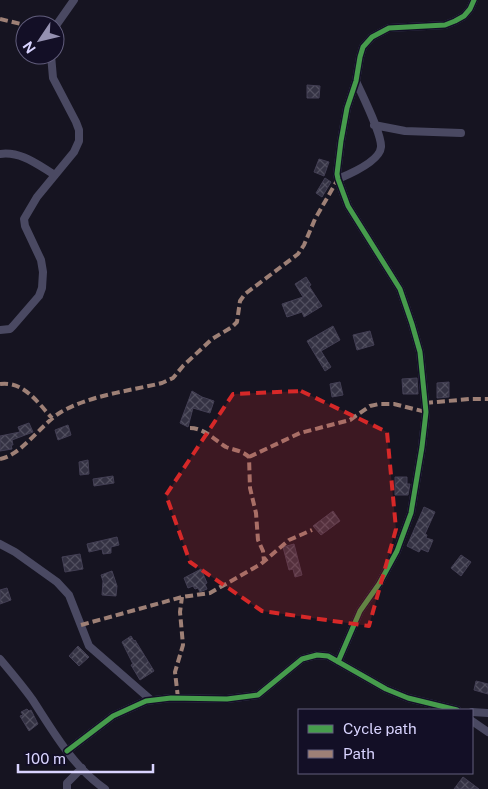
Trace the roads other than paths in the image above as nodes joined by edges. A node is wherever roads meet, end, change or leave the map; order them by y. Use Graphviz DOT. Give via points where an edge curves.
graph roads {
  1 [pos="74,0"];
  2 [pos="474,0"];
  3 [pos="63,15"];
  4 [pos="52,65"];
  5 [pos="356,81"];
  6 [pos="374,125"];
  7 [pos="461,133"];
  8 [pos="0,154"];
  9 [pos="55,175"];
  10 [pos="338,179"];
  11 [pos="0,330"];
  12 [pos="0,544"];
  13 [pos="338,662"];
  14 [pos="2,663"];
  15 [pos="151,700"];
  16 [pos="453,709"];
  17 [pos="473,712"];
  18 [pos="488,713"];
  19 [pos="473,721"];
  20 [pos="488,732"];
  21 [pos="67,751"];
  22 [pos="82,768"];
  23 [pos="67,789"];
  24 [pos="105,789"];
  1 -- 3 [label="street"];
  2 -- 5 [label="street" via="464,16 445,25 389,28 372,37 363,47"];
  4 -- 9 [label="street" via="53,78 79,130 79,142 74,152"];
  5 -- 6 [label="street"];
  5 -- 10 [label="street" via="347,108"];
  6 -- 7 [label="street" via="405,131"];
  6 -- 10 [label="street" via="382,147 380,152 353,173"];
  8 -- 9 [label="street" via="15,154"];
  9 -- 11 [label="street" via="23,221 41,260 42,288 12,328"];
  10 -- 13 [label="street" via="348,206 400,289 420,352 426,412 410,513 397,551 360,611"];
  12 -- 15 [label="street" via="57,582 69,595 89,646"];
  13 -- 15 [label="street" via="328,656 317,655 302,659 258,695"];
  13 -- 16 [label="street" via="408,698"];
  14 -- 21 [label="street" via="31,697"];
  15 -- 21 [label="street" via="113,716"];
  17 -- 18 [label="street"];
  19 -- 20 [label="street"];
  21 -- 22 [label="street"];
  22 -- 23 [label="street" via="67,783"];
  22 -- 24 [label="street"];
}
